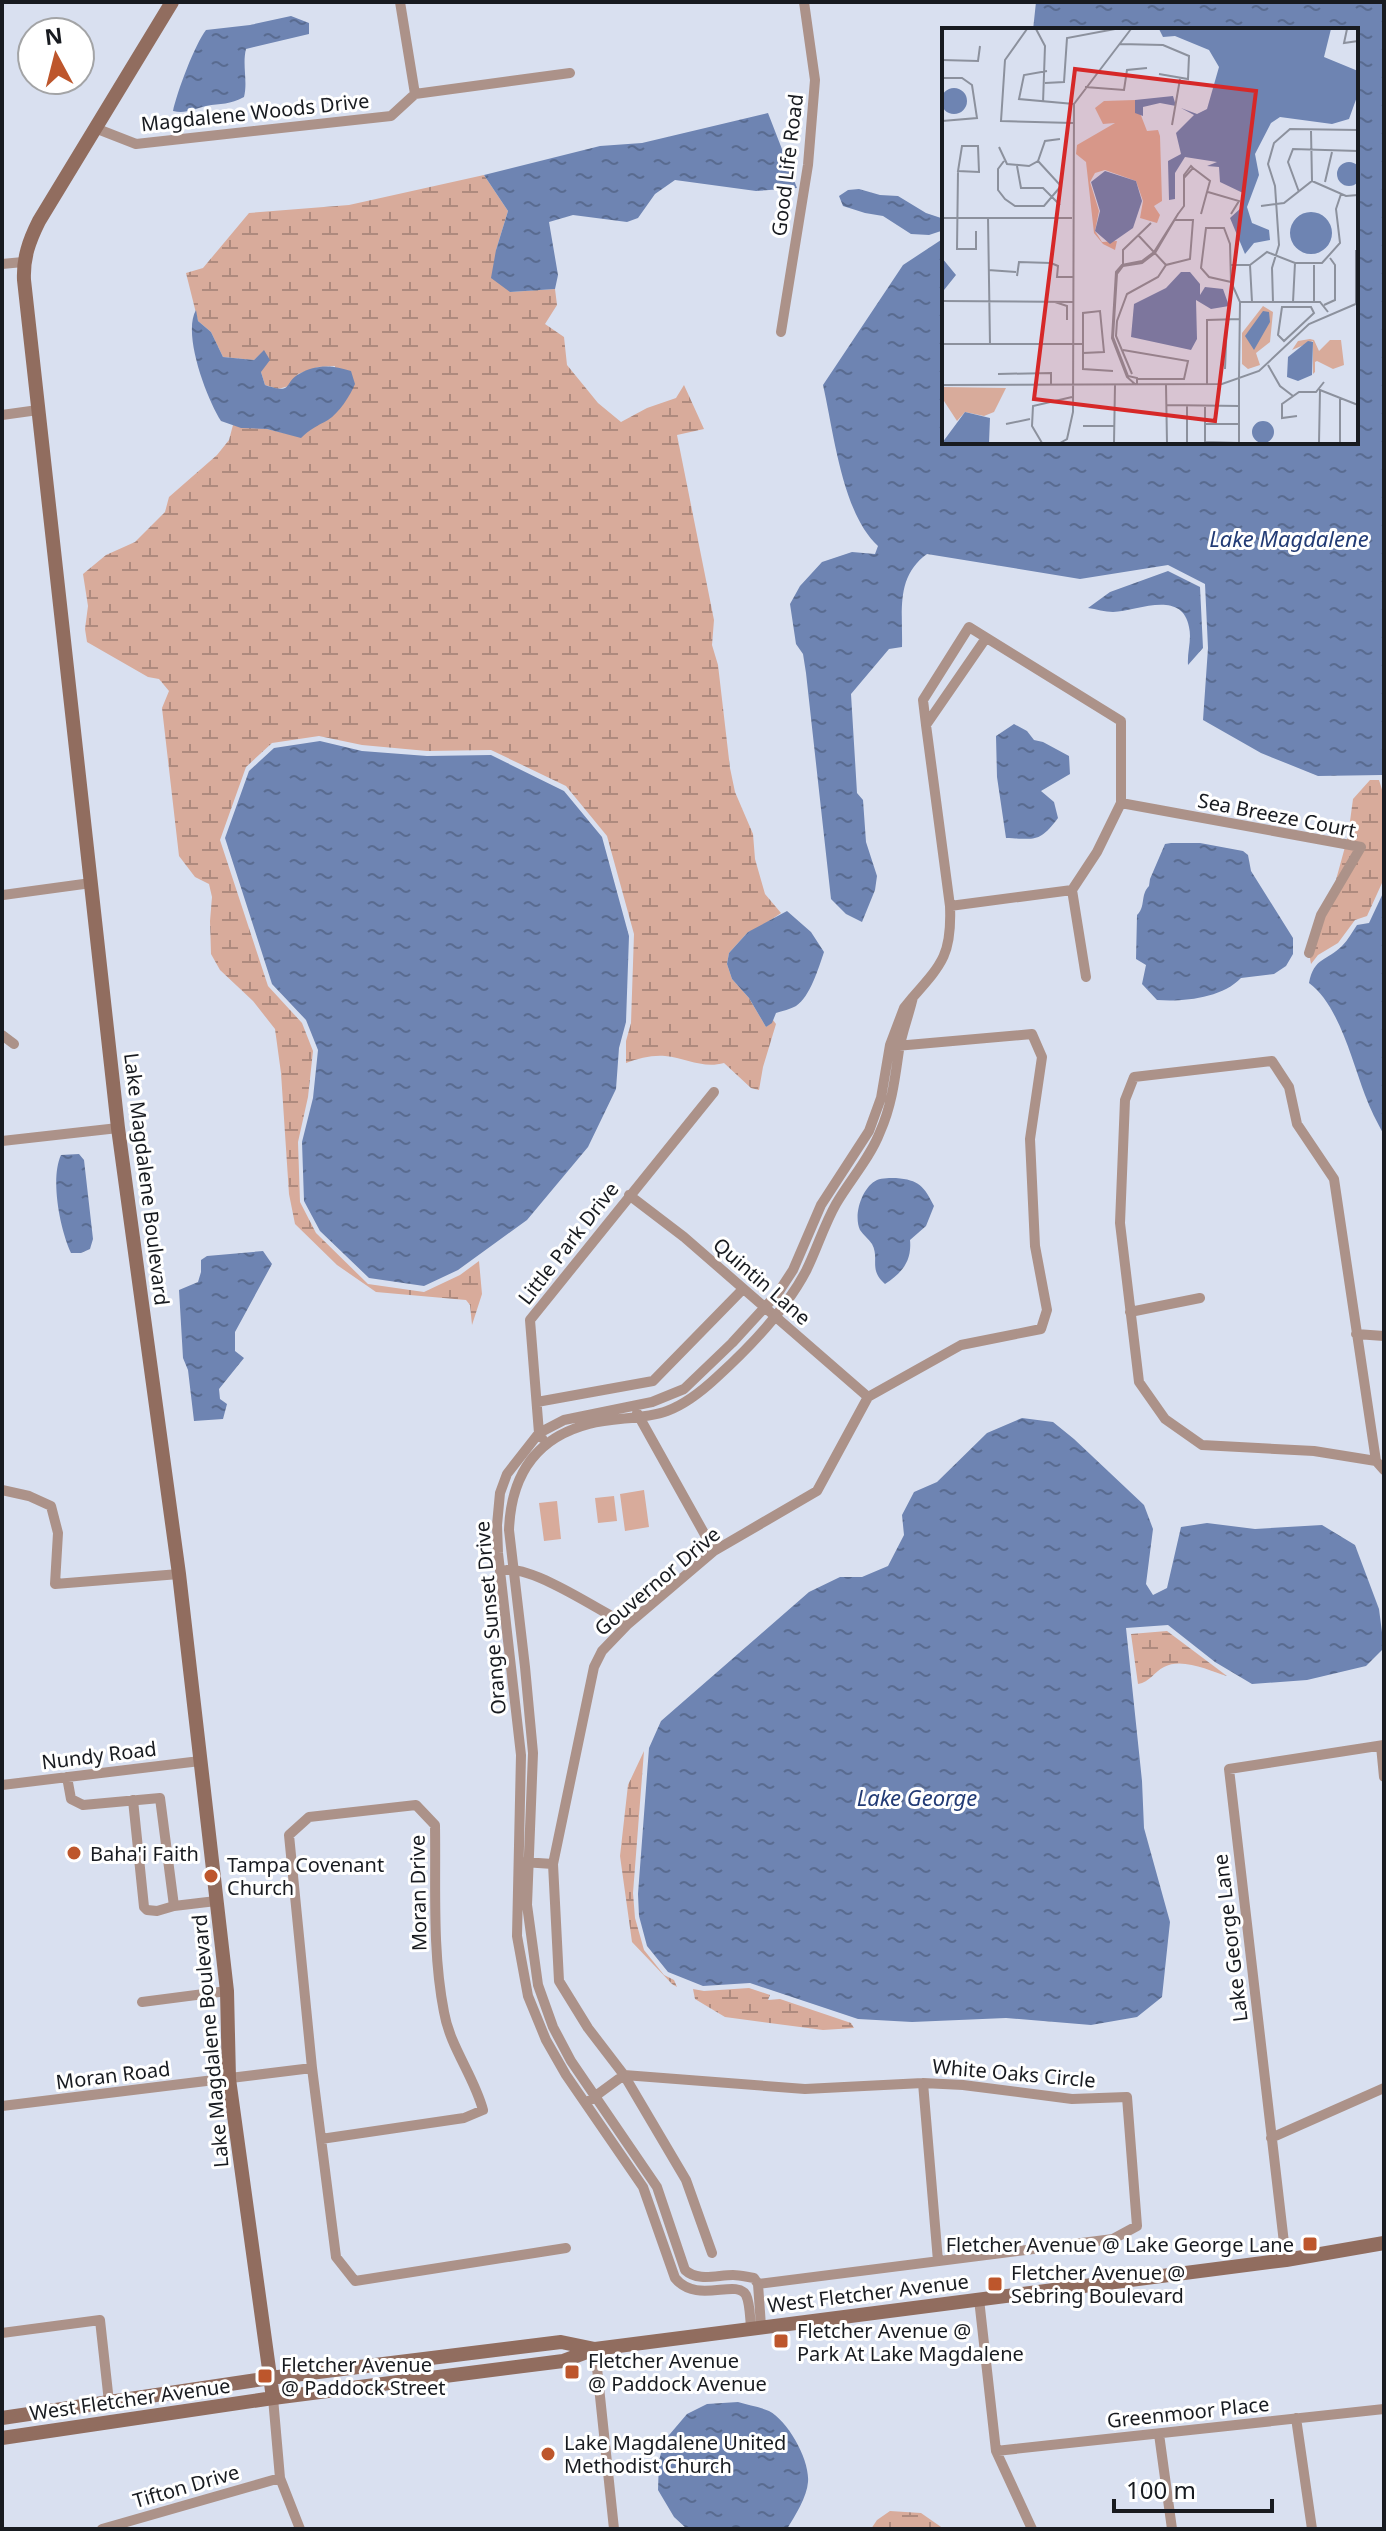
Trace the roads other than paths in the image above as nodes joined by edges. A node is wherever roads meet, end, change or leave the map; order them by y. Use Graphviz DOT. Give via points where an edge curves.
graph roads {
  1 [pos="172,2"];
  2 [pos="400,2"];
  3 [pos="804,2"];
  4 [pos="570,73"];
  5 [pos="415,94"];
  6 [pos="95,128"];
  7 [pos="23,262"];
  8 [pos="2,264"];
  9 [pos="781,332"];
  10 [pos="38,410"];
  11 [pos="2,415"];
  12 [pos="986,638"];
  13 [pos="926,725"];
  14 [pos="1121,803"];
  15 [pos="91,883"];
  16 [pos="1072,890"];
  17 [pos="2,896"];
  18 [pos="950,906"];
  19 [pos="1309,953"];
  20 [pos="1086,977"];
  21 [pos="2,1035"];
  22 [pos="14,1044"];
  23 [pos="895,1046"];
  24 [pos="714,1092"];
  25 [pos="118,1128"];
  26 [pos="2,1141"];
  27 [pos="629,1195"];
  28 [pos="743,1289"];
  29 [pos="1200,1298"];
  30 [pos="766,1308"];
  31 [pos="1130,1312"];
  32 [pos="776,1316"];
  33 [pos="1356,1334"];
  34 [pos="1384,1336"];
  35 [pos="868,1397"];
  36 [pos="537,1402"];
  37 [pos="636,1412"];
  38 [pos="539,1433"];
  39 [pos="545,1443"];
  40 [pos="1380,1466"];
  41 [pos="2,1490"];
  42 [pos="714,1551"];
  43 [pos="513,1569"];
  44 [pos="500,1571"];
  45 [pos="179,1574"];
  46 [pos="627,1625"];
  47 [pos="1382,1746"];
  48 [pos="200,1761"];
  49 [pos="67,1777"];
  50 [pos="1384,1777"];
  51 [pos="2,1785"];
  52 [pos="133,1800"];
  53 [pos="523,1862"];
  54 [pos="553,1864"];
  55 [pos="216,1901"];
  56 [pos="174,1906"];
  57 [pos="227,1991"];
  58 [pos="142,2002"];
  59 [pos="312,2068"];
  60 [pos="624,2075"];
  61 [pos="229,2079"];
  62 [pos="923,2083"];
  63 [pos="1384,2088"];
  64 [pos="591,2099"];
  65 [pos="2,2106"];
  66 [pos="1271,2138"];
  67 [pos="321,2139"];
  68 [pos="1384,2243"];
  69 [pos="566,2248"];
  70 [pos="712,2253"];
  71 [pos="1286,2260"];
  72 [pos="938,2261"];
  73 [pos="758,2284"];
  74 [pos="979,2299"];
  75 [pos="756,2327"];
  76 [pos="2,2333"];
  77 [pos="595,2349"];
  78 [pos="270,2378"];
  79 [pos="273,2398"];
  80 [pos="109,2402"];
  81 [pos="1384,2409"];
  82 [pos="2,2418"];
  83 [pos="1296,2418"];
  84 [pos="1159,2434"];
  85 [pos="2,2438"];
  86 [pos="996,2451"];
  87 [pos="280,2478"];
  88 [pos="102,2529"];
  89 [pos="300,2529"];
  90 [pos="614,2529"];
  91 [pos="1032,2529"];
  92 [pos="1172,2529"];
  93 [pos="1312,2529"];
  1 -- 6 [label="street, Lake Magdalene Boulevard"];
  2 -- 5 [label="street"];
  3 -- 9 [label="street, Good Life Road" via="815,80 808,165"];
  4 -- 5 [label="street"];
  5 -- 6 [label="street, Magdalene Woods Drive" via="391,116 136,144"];
  6 -- 7 [label="street, Lake Magdalene Boulevard" via="39,221"];
  7 -- 8 [label="street"];
  7 -- 10 [label="street, Lake Magdalene Boulevard"];
  10 -- 11 [label="street"];
  10 -- 15 [label="street, Lake Magdalene Boulevard"];
  12 -- 13 [label="street"];
  12 -- 13 [label="street, Orange Sunset Drive" via="969,627 923,700"];
  12 -- 14 [label="street" via="1121,721"];
  13 -- 18 [label="street, Orange Sunset Drive"];
  14 -- 16 [label="street"];
  14 -- 19 [label="street, Sea Breeze Court" via="1361,847 1321,915"];
  15 -- 17 [label="street"];
  15 -- 25 [label="street, Lake Magdalene Boulevard"];
  16 -- 18 [label="street"];
  16 -- 20 [label="street"];
  18 -- 23 [label="street, Orange Sunset Drive" via="951,936 939,968 904,1008"];
  21 -- 22 [label="street"];
  23 -- 30 [label="street, Orange Sunset Drive" via="869,1131 821,1205 793,1270"];
  23 -- 32 [label="street, Orange Sunset Drive" via="895,1090 880,1134"];
  23 -- 35 [label="street" via="1032,1034 1042,1057 1030,1139 1035,1246 1047,1310 1041,1329 961,1345"];
  24 -- 27 [label="street, Little Park Drive"];
  25 -- 26 [label="street"];
  25 -- 45 [label="street, Lake Magdalene Boulevard"];
  27 -- 28 [label="street, Quintin Lane"];
  27 -- 36 [label="street, Little Park Drive" via="530,1320"];
  28 -- 30 [label="street, Quintin Lane"];
  28 -- 36 [label="street" via="653,1381"];
  29 -- 31 [label="street"];
  30 -- 32 [label="street, Quintin Lane"];
  30 -- 37 [label="street, Orange Sunset Drive" via="684,1389"];
  31 -- 33 [label="street" via="1120,1223 1125,1100 1134,1077 1272,1061 1289,1087 1297,1124 1334,1179"];
  31 -- 40 [label="street" via="1139,1382 1165,1419 1202,1445 1314,1451"];
  32 -- 35 [label="street, Quintin Lane"];
  32 -- 37 [label="street, Orange Sunset Drive" via="688,1401 663,1412"];
  33 -- 34 [label="street"];
  33 -- 40 [label="street"];
  35 -- 42 [label="street, Gouvernor Drive" via="817,1491"];
  36 -- 38 [label="street, Little Park Drive"];
  37 -- 38 [label="street, Orange Sunset Drive" via="582,1414"];
  37 -- 39 [label="street, Orange Sunset Drive" via="590,1423"];
  37 -- 42 [label="street"];
  38 -- 39 [label="street, Little Park Drive"];
  38 -- 44 [label="street, Orange Sunset Drive" via="507,1474 500,1493"];
  39 -- 43 [label="street, Orange Sunset Drive" via="512,1497"];
  41 -- 45 [label="street" via="51,1506 58,1533 55,1584"];
  42 -- 46 [label="street, Gouvernor Drive"];
  43 -- 44 [label="street"];
  43 -- 46 [label="street"];
  43 -- 53 [label="street, Orange Sunset Drive" via="533,1753"];
  44 -- 53 [label="street, Orange Sunset Drive" via="521,1755"];
  45 -- 48 [label="street, Lake Magdalene Boulevard"];
  46 -- 54 [label="street, Gouvernor Drive" via="594,1667"];
  47 -- 50 [label="street"];
  47 -- 66 [label="street, Lake George Lane" via="1229,1769"];
  48 -- 49 [label="street, Nundy Road"];
  48 -- 55 [label="street, Lake Magdalene Boulevard"];
  49 -- 51 [label="street, Nundy Road"];
  49 -- 52 [label="street" via="76,1803"];
  52 -- 56 [label="street" via="160,1798"];
  52 -- 56 [label="street" via="144,1907 157,1911"];
  53 -- 54 [label="street"];
  53 -- 64 [label="street, Orange Sunset Drive" via="519,1953 528,1996 566,2075"];
  54 -- 60 [label="street, Gouvernor Drive" via="559,1981"];
  55 -- 56 [label="street"];
  55 -- 57 [label="street, Lake Magdalene Boulevard"];
  57 -- 58 [label="street"];
  57 -- 61 [label="street, Lake Magdalene Boulevard"];
  59 -- 61 [label="street, Moran Road"];
  59 -- 67 [label="street, Moran Drive"];
  59 -- 67 [label="street, Moran Drive" via="289,1835 309,1817 416,1805 435,1825 437,1957 444,2014 483,2110 464,2118"];
  60 -- 62 [label="street, White Oaks Circle" via="805,2089"];
  60 -- 64 [label="street"];
  60 -- 70 [label="street, Gouvernor Drive" via="686,2180"];
  61 -- 65 [label="street, Moran Road"];
  61 -- 78 [label="street, Lake Magdalene Boulevard"];
  62 -- 72 [label="street"];
  62 -- 72 [label="street, White Oaks Circle" via="1072,2099 1127,2097 1137,2226 1113,2239"];
  63 -- 66 [label="street"];
  64 -- 73 [label="street, Orange Sunset Drive" via="657,2187 685,2270 698,2277 754,2278"];
  64 -- 75 [label="street, Orange Sunset Drive" via="643,2187 675,2278 701,2292 741,2290"];
  66 -- 71 [label="street, Lake George Lane"];
  67 -- 69 [label="street, Moran Drive" via="336,2257 355,2281"];
  68 -- 71 [label="street, West Fletcher Avenue"];
  71 -- 74 [label="street, West Fletcher Avenue"];
  72 -- 73 [label="street, White Oaks Circle"];
  73 -- 75 [label="street"];
  74 -- 75 [label="street, West Fletcher Avenue"];
  74 -- 86 [label="street"];
  75 -- 77 [label="street, West Fletcher Avenue"];
  76 -- 80 [label="street" via="100,2320"];
  77 -- 78 [label="street, West Fletcher Avenue" via="561,2342"];
  77 -- 79 [label="street, West Fletcher Avenue" via="563,2361"];
  77 -- 90 [label="street"];
  78 -- 79 [label="street, Lake Magdalene Boulevard"];
  78 -- 80 [label="street, West Fletcher Avenue"];
  79 -- 85 [label="street, West Fletcher Avenue"];
  79 -- 87 [label="street"];
  80 -- 82 [label="street, West Fletcher Avenue"];
  81 -- 83 [label="street, Greenmoor Place"];
  83 -- 84 [label="street, Greenmoor Place"];
  83 -- 93 [label="street"];
  84 -- 86 [label="street, Greenmoor Place"];
  84 -- 92 [label="street"];
  86 -- 91 [label="street"];
  87 -- 88 [label="street, Tifton Drive"];
  87 -- 89 [label="street"];
}
